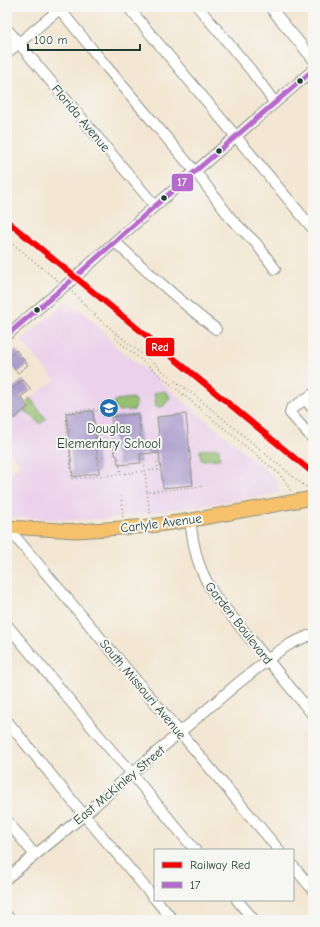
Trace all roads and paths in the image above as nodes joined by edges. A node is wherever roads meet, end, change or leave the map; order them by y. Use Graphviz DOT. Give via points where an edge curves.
graph roads {
  1 [pos="128,7"];
  2 [pos="198,7"];
  3 [pos="270,7"];
  4 [pos="60,8"];
  5 [pos="7,29"];
  6 [pos="19,43"];
  7 [pos="7,53"];
  8 [pos="313,59"];
  9 [pos="313,70"];
  10 [pos="275,103"];
  11 [pos="236,136"];
  12 [pos="196,172"];
  13 [pos="155,206"];
  14 [pos="313,228"];
  15 [pos="7,239"];
  16 [pos="115,242"];
  17 [pos="275,269"];
  18 [pos="65,286"];
  19 [pos="216,329"];
  20 [pos="116,333"];
  21 [pos="7,335"];
  22 [pos="309,396"];
  23 [pos="313,409"];
  24 [pos="141,427"];
  25 [pos="113,432"];
  26 [pos="97,438"];
  27 [pos="313,439"];
  28 [pos="143,455"];
  29 [pos="119,458"];
  30 [pos="159,460"];
  31 [pos="145,471"];
  32 [pos="120,474"];
  33 [pos="204,486"];
  34 [pos="147,492"];
  35 [pos="288,493"];
  36 [pos="310,494"];
  37 [pos="121,496"];
  38 [pos="150,515"];
  39 [pos="123,518"];
  40 [pos="190,520"];
  41 [pos="7,527"];
  42 [pos="7,625"];
  43 [pos="313,635"];
  44 [pos="267,660"];
  45 [pos="313,714"];
  46 [pos="7,722"];
  47 [pos="180,732"];
  48 [pos="132,773"];
  49 [pos="84,815"];
  50 [pos="7,821"];
  51 [pos="194,849"];
  52 [pos="278,849"];
  53 [pos="35,854"];
  54 [pos="294,867"];
  55 [pos="7,878"];
  56 [pos="313,890"];
  57 [pos="154,897"];
  58 [pos="158,901"];
  59 [pos="238,901"];
  60 [pos="7,916"];
  61 [pos="11,920"];
  62 [pos="173,920"];
  63 [pos="254,920"];
  1 -- 11 [label="street"];
  2 -- 10 [label="street"];
  3 -- 8 [label="street"];
  4 -- 6 [label="street"];
  4 -- 12 [label="street"];
  5 -- 6 [label="street, Florida Avenue"];
  6 -- 7 [label="street"];
  6 -- 13 [label="street, Florida Avenue"];
  9 -- 10 [label="street"];
  10 -- 11 [label="street"];
  11 -- 12 [label="street"];
  11 -- 14 [label="street"];
  12 -- 13 [label="street"];
  12 -- 17 [label="street" via="232,220 256,243"];
  13 -- 16 [label="street"];
  15 -- 18 [label="path"];
  16 -- 18 [label="street"];
  16 -- 19 [label="street"];
  18 -- 20 [label="path"];
  18 -- 21 [label="street"];
  20 -- 35 [label="path" via="116,339 278,472 290,490"];
  20 -- 36 [label="path" via="285,470"];
  22 -- 23 [label="street"];
  22 -- 27 [label="street" via="291,409 290,413"];
  24 -- 32 [label="path" via="138,413 104,416 95,409 66,412 72,479"];
  25 -- 26 [label="path" via="96,434"];
  28 -- 31 [label="path"];
  29 -- 32 [label="path"];
  30 -- 31 [label="path" via="156,460 158,470"];
  31 -- 32 [label="path"];
  31 -- 34 [label="path"];
  33 -- 34 [label="path"];
  34 -- 38 [label="path"];
  36 -- 40 [label="main road, Carlyle Avenue"];
  37 -- 39 [label="path"];
  40 -- 41 [label="main road, Carlyle Avenue" via="150,526 76,531"];
  40 -- 44 [label="street, Garden Boulevard" via="195,555 206,582"];
  41 -- 47 [label="street, South Missouri Avenue"];
  42 -- 48 [label="street"];
  43 -- 44 [label="street, East McKinley Street" via="292,643"];
  44 -- 45 [label="street, Garden Boulevard"];
  44 -- 47 [label="street, East McKinley Street"];
  46 -- 49 [label="street"];
  47 -- 48 [label="street, East McKinley Street"];
  47 -- 52 [label="street, South Missouri Avenue"];
  48 -- 49 [label="street, East McKinley Street"];
  48 -- 51 [label="street"];
  49 -- 53 [label="street, East McKinley Street"];
  49 -- 57 [label="street"];
  50 -- 53 [label="street"];
  53 -- 55 [label="street, East McKinley Street"];
  54 -- 56 [label="street"];
  58 -- 62 [label="street"];
  59 -- 63 [label="street"];
  60 -- 61 [label="street"];
}
